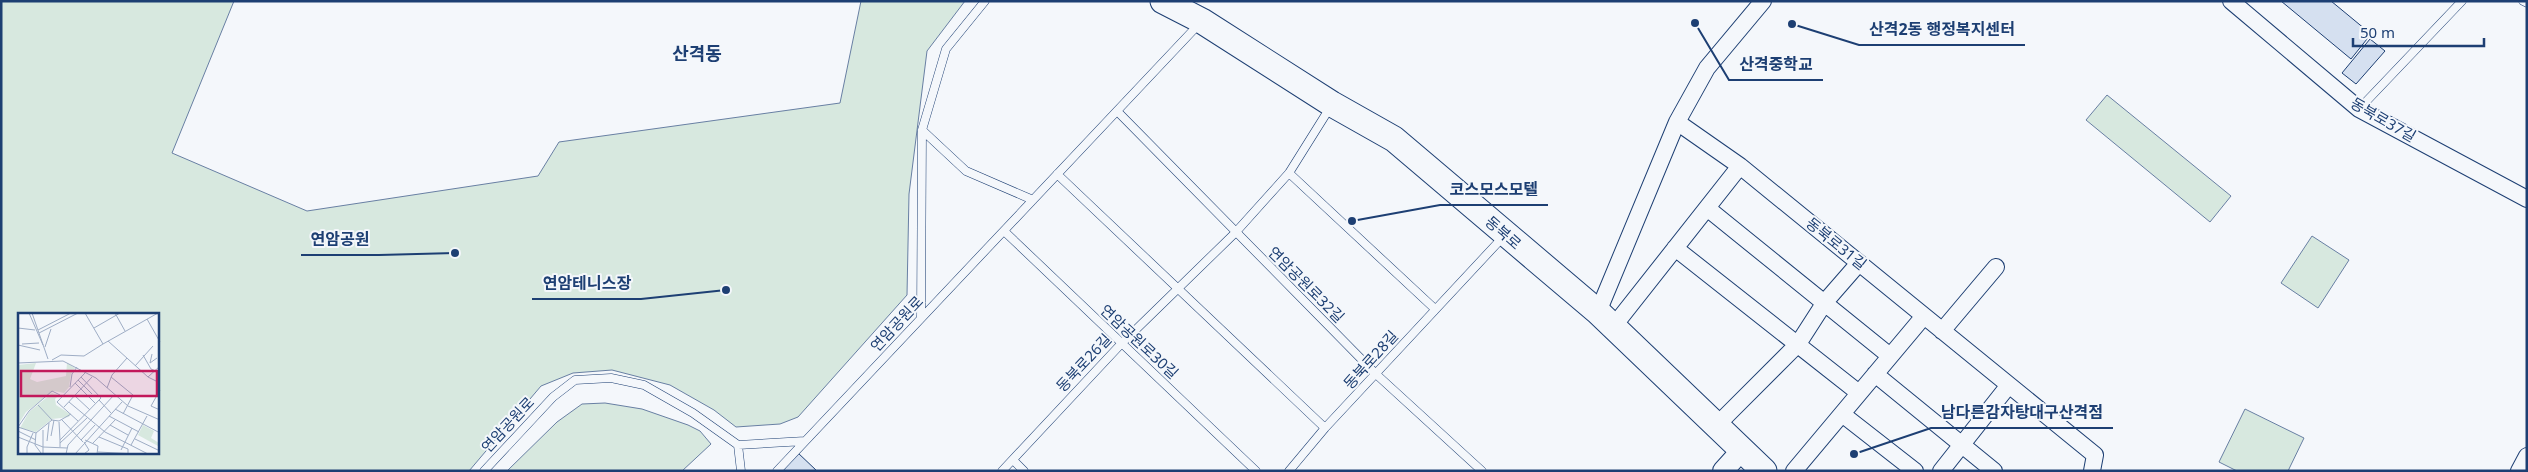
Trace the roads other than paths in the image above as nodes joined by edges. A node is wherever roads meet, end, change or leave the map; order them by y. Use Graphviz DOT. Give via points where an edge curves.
graph roads {
  1 [pos="985,1"];
  2 [pos="1163,1"];
  3 [pos="1763,1"];
  4 [pos="2231,1"];
  5 [pos="2462,1"];
  6 [pos="2523,1"];
  7 [pos="2527,4"];
  8 [pos="1202,21"];
  9 [pos="1332,104"];
  10 [pos="2359,109"];
  11 [pos="1117,111"];
  12 [pos="1677,122"];
  13 [pos="922,130"];
  14 [pos="1740,166"];
  15 [pos="1289,172"];
  16 [pos="1057,174"];
  17 [pos="2527,199"];
  18 [pos="1033,200"];
  19 [pos="1707,208"];
  20 [pos="1004,231"];
  21 [pos="1235,233"];
  22 [pos="1505,235"];
  23 [pos="1676,248"];
  24 [pos="1859,263"];
  25 [pos="1996,267"];
  26 [pos="1179,288"];
  27 [pos="1825,302"];
  28 [pos="1435,309"];
  29 [pos="1924,316"];
  30 [pos="921,318"];
  31 [pos="1605,320"];
  32 [pos="1942,331"];
  33 [pos="1121,344"];
  34 [pos="1798,344"];
  35 [pos="1890,356"];
  36 [pos="1875,374"];
  37 [pos="1377,375"];
  38 [pos="2009,385"];
  39 [pos="1859,393"];
  40 [pos="1842,414"];
  41 [pos="1717,425"];
  42 [pos="1325,428"];
  43 [pos="805,441"];
  44 [pos="738,445"];
  45 [pos="1963,446"];
  46 [pos="1742,450"];
  47 [pos="1013,460"];
  48 [pos="779,469"];
  49 [pos="484,471"];
  50 [pos="741,471"];
  51 [pos="1002,471"];
  52 [pos="1024,471"];
  53 [pos="1256,471"];
  54 [pos="1289,471"];
  55 [pos="1482,471"];
  56 [pos="1723,471"];
  57 [pos="1764,471"];
  58 [pos="1794,471"];
  59 [pos="1915,471"];
  60 [pos="1941,471"];
  61 [pos="1994,471"];
  62 [pos="2092,471"];
  1 -- 13 [label="lane" via="946,48"];
  2 -- 8 [label="main road, 동북로"];
  3 -- 12 [label="street" via="1707,68"];
  4 -- 10 [label="street, 동북로37길"];
  5 -- 10 [label="lane"];
  6 -- 7 [label="lane"];
  8 -- 9 [label="main road, 동북로"];
  8 -- 11 [label="lane, 연암공원로"];
  9 -- 15 [label="lane, 동북로26길"];
  9 -- 22 [label="main road, 동북로" via="1394,139"];
  10 -- 17 [label="street, 동북로37길"];
  11 -- 16 [label="lane, 연암공원로"];
  11 -- 21 [label="lane, 연암공원로32길"];
  12 -- 14 [label="street, 동북로31길"];
  12 -- 31 [label="street"];
  13 -- 18 [label="lane" via="966,171"];
  13 -- 30 [label="lane"];
  14 -- 19 [label="street"];
  14 -- 24 [label="street, 동북로31길"];
  15 -- 21 [label="lane, 동북로26길"];
  15 -- 28 [label="lane"];
  16 -- 18 [label="lane, 연암공원로"];
  16 -- 26 [label="lane"];
  18 -- 20 [label="lane, 연암공원로"];
  19 -- 23 [label="street"];
  19 -- 27 [label="street"];
  20 -- 30 [label="lane, 연암공원로"];
  20 -- 33 [label="lane, 연암공원로30길"];
  21 -- 26 [label="lane, 동북로26길"];
  21 -- 37 [label="lane, 연암공원로32길"];
  22 -- 28 [label="lane, 동북로28길"];
  22 -- 31 [label="main road, 동북로"];
  23 -- 31 [label="street"];
  23 -- 34 [label="street"];
  24 -- 27 [label="street"];
  24 -- 29 [label="street, 동북로31길"];
  25 -- 32 [label="street"];
  26 -- 33 [label="lane, 동북로26길"];
  26 -- 42 [label="lane"];
  27 -- 34 [label="street"];
  27 -- 35 [label="street"];
  28 -- 37 [label="lane, 동북로28길"];
  29 -- 32 [label="street, 동북로31길"];
  29 -- 35 [label="street"];
  30 -- 43 [label="lane, 연암공원로"];
  31 -- 41 [label="main road, 동북로"];
  32 -- 38 [label="street, 동북로31길"];
  33 -- 47 [label="lane, 동북로26길"];
  33 -- 53 [label="lane, 연암공원로30길"];
  34 -- 39 [label="street"];
  34 -- 41 [label="street"];
  35 -- 36 [label="street"];
  36 -- 39 [label="street"];
  36 -- 45 [label="street"];
  37 -- 42 [label="lane, 동북로28길"];
  37 -- 55 [label="lane, 연암공원로32길"];
  38 -- 45 [label="street"];
  38 -- 62 [label="street, 동북로31길" via="2095,455"];
  39 -- 40 [label="street"];
  40 -- 58 [label="street"];
  40 -- 59 [label="street"];
  41 -- 46 [label="main road, 동북로"];
  42 -- 54 [label="lane, 동북로28길"];
  43 -- 44 [label="lane"];
  43 -- 48 [label="lane, 연암공원로"];
  44 -- 49 [label="lane, 연암공원로" via="693,413 644,385 611,378 575,380 553,397"];
  44 -- 50 [label="lane"];
  45 -- 60 [label="street"];
  45 -- 61 [label="street"];
  46 -- 56 [label="street"];
  46 -- 57 [label="main road, 동북로"];
  47 -- 51 [label="lane, 동북로26길"];
  47 -- 52 [label="lane"];
}
